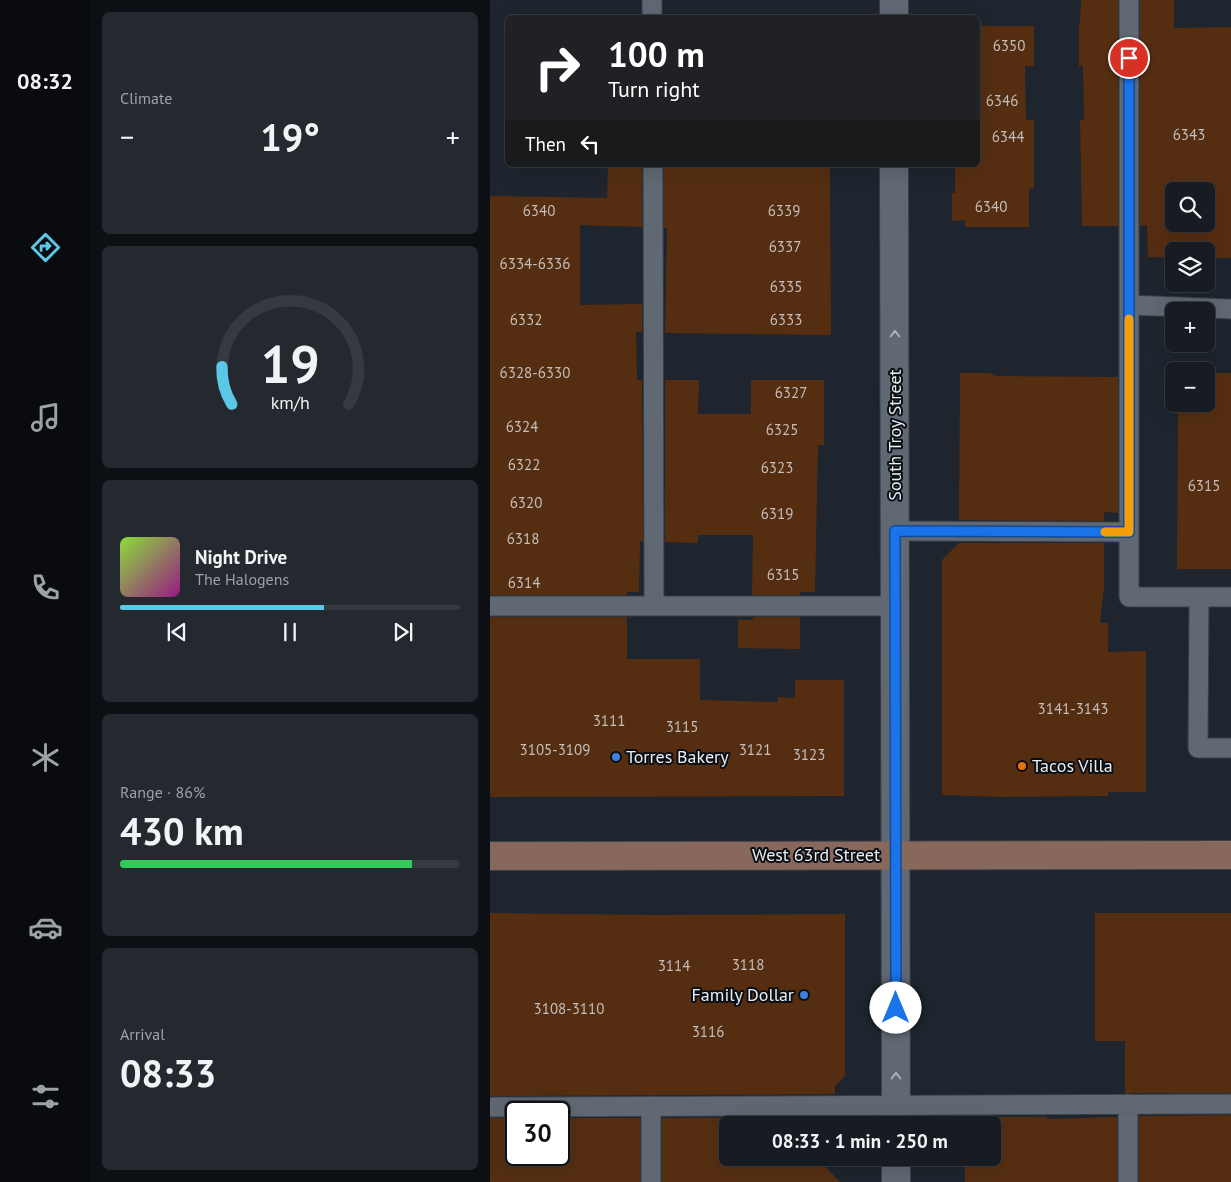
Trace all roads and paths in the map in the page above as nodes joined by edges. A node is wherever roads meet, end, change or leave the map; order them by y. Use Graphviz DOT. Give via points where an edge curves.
graph roads {
  1 [pos="652,0"];
  2 [pos="894,0"];
  3 [pos="1129,0"];
  4 [pos="652,15"];
  5 [pos="894,15"];
  6 [pos="653,167"];
  7 [pos="894,167"];
  8 [pos="1129,305"];
  9 [pos="1231,309"];
  10 [pos="895,531"];
  11 [pos="1129,532"];
  12 [pos="1199,597"];
  13 [pos="1231,597"];
  14 [pos="490,606"];
  15 [pos="654,606"];
  16 [pos="896,606"];
  17 [pos="1231,748"];
  18 [pos="896,855"];
  19 [pos="1231,855"];
  20 [pos="490,856"];
  21 [pos="1128,1104"];
  22 [pos="1231,1104"];
  23 [pos="651,1106"];
  24 [pos="490,1107"];
  25 [pos="896,1115"];
  26 [pos="896,1166"];
  27 [pos="651,1182"];
  28 [pos="896,1182"];
  29 [pos="1128,1182"];
  1 -- 4 [label="lane"];
  2 -- 5 [label="street"];
  3 -- 8 [label="lane"];
  6 -- 15 [label="lane"];
  10 -- 7 [label="street, South Troy Street, one-way"];
  8 -- 9 [label="lane"];
  8 -- 11 [label="lane"];
  10 -- 11 [label="lane"];
  10 -- 16 [label="street, South Troy Street"];
  11 -- 12 [label="lane" via="1129,597"];
  12 -- 13 [label="lane"];
  12 -- 17 [label="lane" via="1198,748"];
  14 -- 15 [label="lane"];
  15 -- 16 [label="lane"];
  16 -- 18 [label="street, South Troy Street"];
  18 -- 19 [label="main road, West 63rd Street"];
  18 -- 20 [label="main road, West 63rd Street"];
  25 -- 18 [label="street, South Troy Street, one-way"];
  21 -- 22 [label="lane"];
  21 -- 25 [label="lane"];
  21 -- 29 [label="lane"];
  23 -- 24 [label="lane"];
  23 -- 25 [label="lane"];
  23 -- 27 [label="lane"];
  26 -- 28 [label="street"];
}
